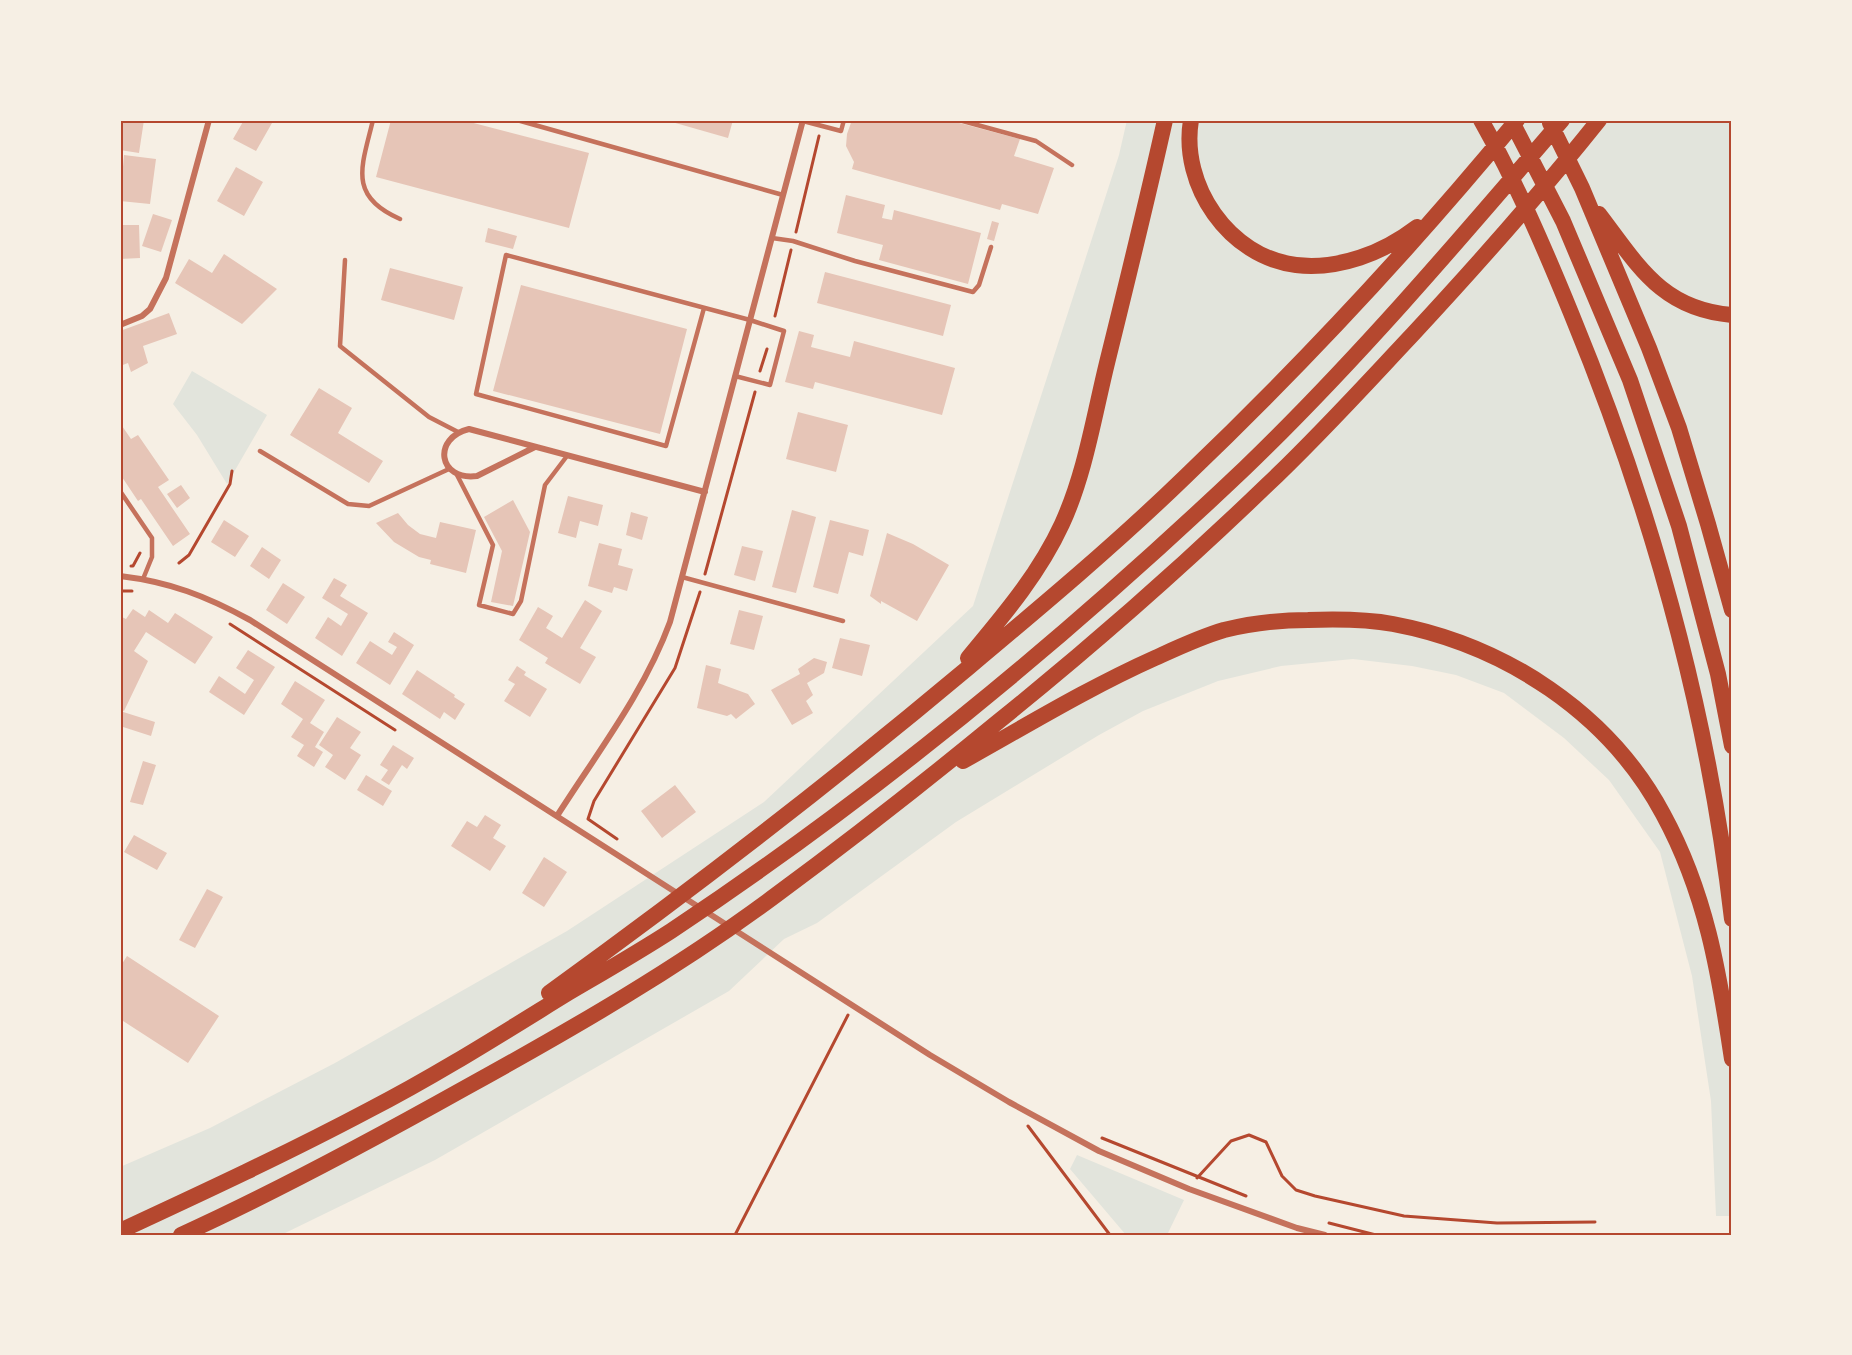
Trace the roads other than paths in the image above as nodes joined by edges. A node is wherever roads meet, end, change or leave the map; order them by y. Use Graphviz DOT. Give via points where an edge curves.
graph roads {
  1 [pos="209,120"];
  2 [pos="373,120"];
  3 [pos="517,120"];
  4 [pos="844,120"];
  5 [pos="959,120"];
  6 [pos="1165,120"];
  7 [pos="1191,120"];
  8 [pos="1476,120"];
  9 [pos="1511,120"];
  10 [pos="1517,120"];
  11 [pos="1548,120"];
  12 [pos="1562,120"];
  13 [pos="1607,120"];
  14 [pos="803,121"];
  15 [pos="1594,126"];
  16 [pos="1485,127"];
  17 [pos="1072,165"];
  18 [pos="1582,188"];
  19 [pos="783,195"];
  20 [pos="1446,205"];
  21 [pos="400,219"];
  22 [pos="772,238"];
  23 [pos="991,247"];
  24 [pos="345,260"];
  25 [pos="704,308"];
  26 [pos="1732,315"];
  27 [pos="750,320"];
  28 [pos="120,325"];
  29 [pos="735,376"];
  30 [pos="458,432"];
  31 [pos="535,447"];
  32 [pos="260,451"];
  33 [pos="567,456"];
  34 [pos="449,469"];
  35 [pos="457,475"];
  36 [pos="120,491"];
  37 [pos="705,492"];
  38 [pos="120,576"];
  39 [pos="682,578"];
  40 [pos="143,579"];
  41 [pos="1732,610"];
  42 [pos="843,621"];
  43 [pos="918,710"];
  44 [pos="1732,746"];
  45 [pos="920,786"];
  46 [pos="557,816"];
  47 [pos="1732,919"];
  48 [pos="1732,1059"];
  49 [pos="456,1062"];
  50 [pos="120,1231"];
  51 [pos="181,1235"];
  52 [pos="1325,1235"];
  1 -- 28 [label="street" via="166,278 150,309"];
  2 -- 21 [label="lane" via="362,168 363,185 372,202"];
  3 -- 19 [label="lane"];
  4 -- 14 [label="lane" via="841,131"];
  5 -- 17 [label="lane" via="1036,141"];
  6 -- 43 [label="highway" via="1078,480 1062,523 1042,562 1006,612"];
  7 -- 20 [label="highway" via="1194,174 1207,204 1238,239 1280,261 1312,265 1364,256 1397,241"];
  8 -- 16 [label="highway"];
  9 -- 44 [label="highway" via="1563,221 1630,380 1679,526 1718,674"];
  10 -- 20 [label="highway"];
  11 -- 18 [label="highway"];
  12 -- 49 [label="highway" via="1464,235 1321,391 1069,628 811,833 668,932"];
  13 -- 15 [label="highway"];
  14 -- 19 [label="street"];
  15 -- 45 [label="highway" via="1480,262 1269,484 1133,610"];
  16 -- 47 [label="highway" via="1537,231 1634,478 1692,692 1717,816"];
  18 -- 26 [label="highway" via="1650,279 1692,307"];
  18 -- 41 [label="highway" via="1679,428"];
  19 -- 22 [label="street"];
  20 -- 43 [label="highway" via="1186,477"];
  22 -- 23 [label="lane" via="973,292"];
  22 -- 27 [label="street"];
  24 -- 30 [label="lane" via="340,346 429,417"];
  25 -- 25 [label="lane" via="666,446 476,394 506,255"];
  25 -- 27 [label="lane"];
  27 -- 29 [label="street"];
  27 -- 29 [label="lane" via="784,331 770,385"];
  29 -- 37 [label="street"];
  30 -- 31 [label="street" via="469,429"];
  30 -- 34 [label="street" via="445,447 444,459"];
  31 -- 33 [label="street"];
  31 -- 35 [label="street" via="477,476"];
  32 -- 34 [label="lane" via="348,504 369,506"];
  33 -- 35 [label="lane" via="545,485 521,601 513,614 479,604 493,545"];
  33 -- 37 [label="street"];
  34 -- 35 [label="street"];
  36 -- 40 [label="lane" via="152,538 152,557"];
  37 -- 39 [label="street"];
  38 -- 40 [label="street"];
  39 -- 42 [label="lane"];
  39 -- 46 [label="street" via="670,622 649,672"];
  40 -- 46 [label="street" via="216,601 250,620"];
  43 -- 49 [label="highway" via="728,862"];
  45 -- 48 [label="highway" via="1118,674 1221,631 1289,620 1358,620 1393,624 1459,642 1553,690 1615,746 1648,789 1674,836 1702,904 1719,971"];
  45 -- 51 [label="highway" via="774,897 563,1034 296,1180"];
  46 -- 52 [label="street" via="930,1055 1099,1151 1189,1189"];
  49 -- 50 [label="highway" via="370,1110"];
}
